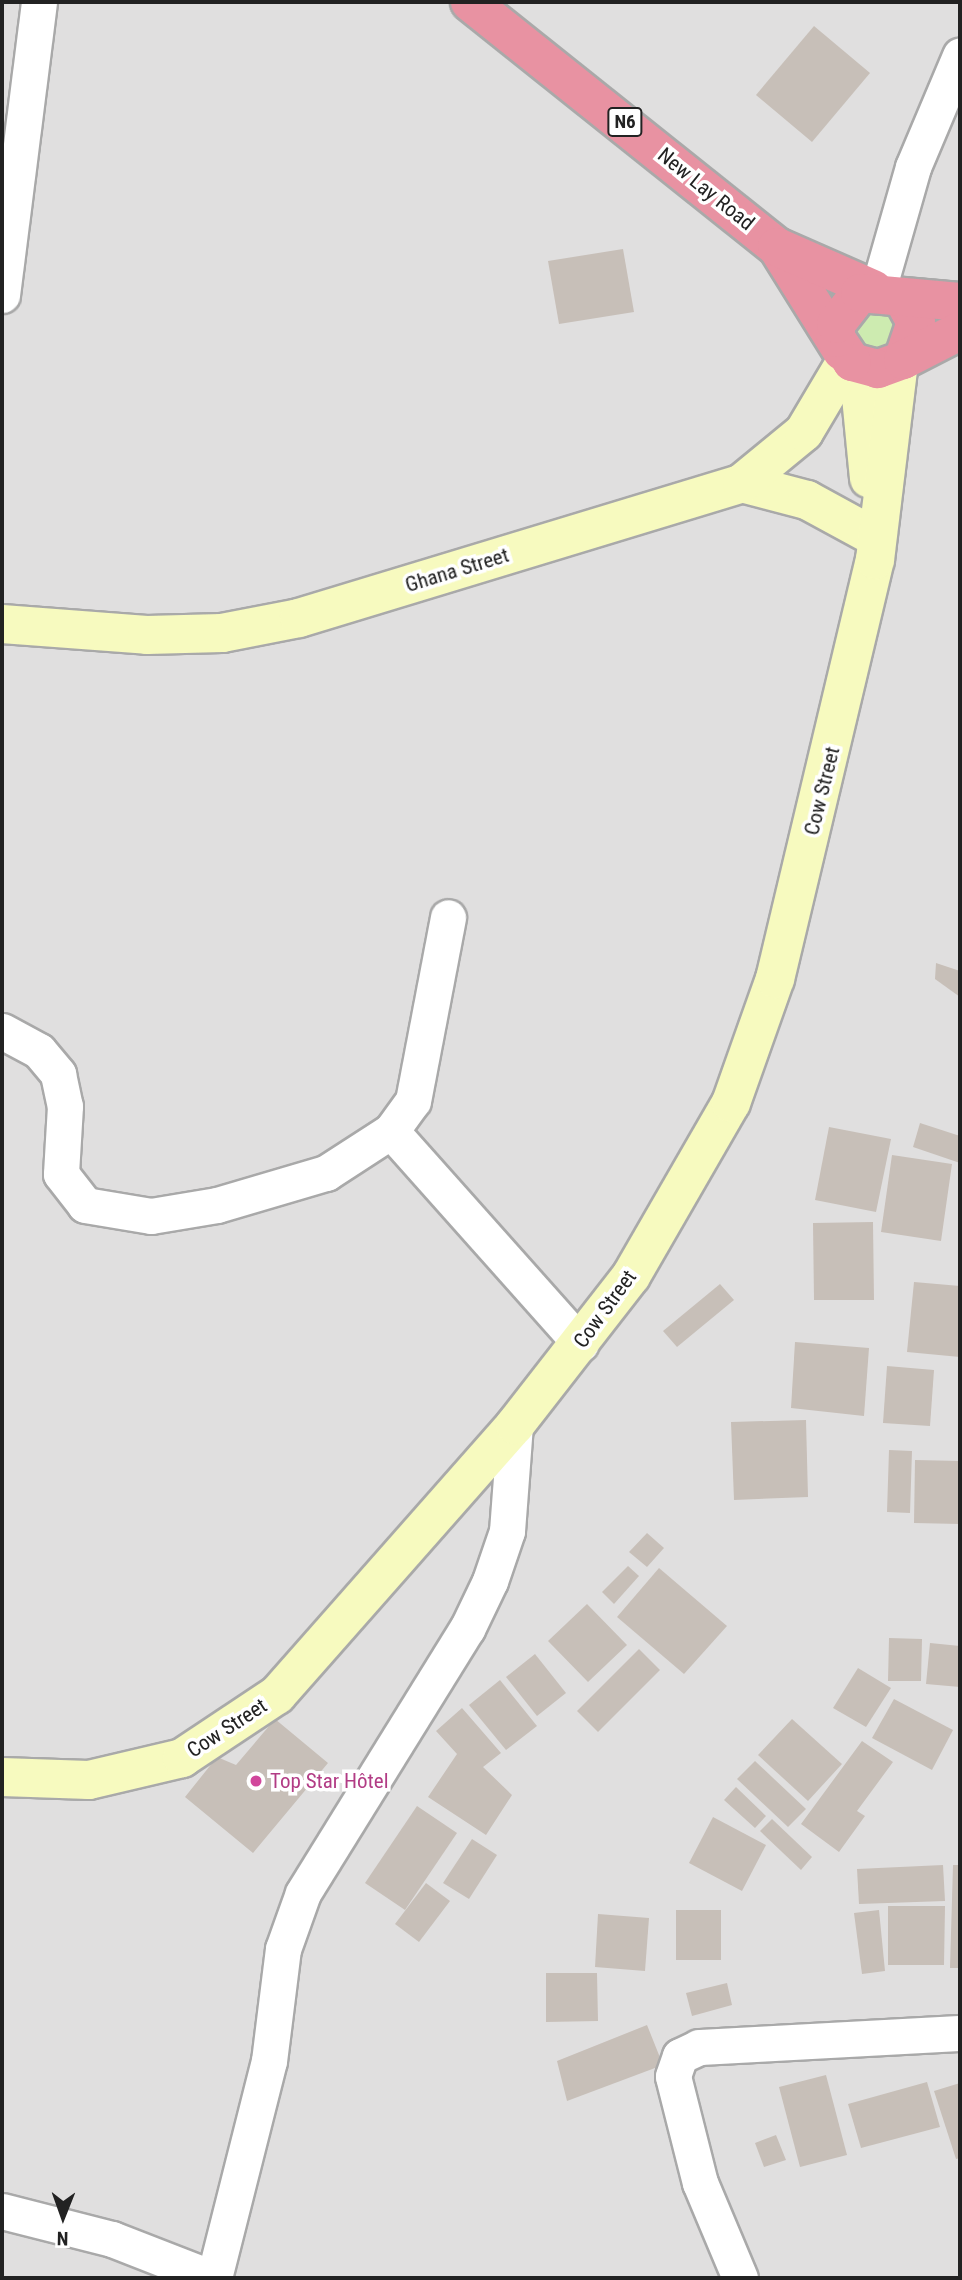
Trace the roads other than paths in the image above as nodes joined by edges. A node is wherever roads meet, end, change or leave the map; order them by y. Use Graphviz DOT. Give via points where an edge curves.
graph roads {
  1 [pos="39,2"];
  2 [pos="470,2"];
  3 [pos="960,56"];
  4 [pos="776,247"];
  5 [pos="885,293"];
  6 [pos="2,295"];
  7 [pos="960,302"];
  8 [pos="960,331"];
  9 [pos="849,358"];
  10 [pos="901,361"];
  11 [pos="743,482"];
  12 [pos="874,548"];
  13 [pos="2,624"];
  14 [pos="448,917"];
  15 [pos="2,1031"];
  16 [pos="391,1131"];
  17 [pos="581,1344"];
  18 [pos="515,1425"];
  19 [pos="2,1777"];
  20 [pos="960,2033"];
  21 [pos="2,2211"];
  22 [pos="213,2278"];
  23 [pos="740,2278"];
  1 -- 6 [label="street"];
  2 -- 4 [label="highway, New Lay Road / N6"];
  3 -- 5 [label="street" via="912,167"];
  4 -- 5 [label="highway, N6"];
  4 -- 9 [label="highway, N6"];
  5 -- 7 [label="highway, N6"];
  5 -- 9 [label="highway" via="840,311"];
  5 -- 10 [label="highway" via="916,322"];
  8 -- 10 [label="highway"];
  9 -- 10 [label="highway" via="878,369"];
  9 -- 11 [label="street, Ghana Street" via="804,432"];
  9 -- 12 [label="street, Cow Street"];
  10 -- 12 [label="street, Cow Street"];
  11 -- 12 [label="street" via="825,508"];
  11 -- 13 [label="street, Ghana Street" via="299,618 235,630 147,635"];
  12 -- 17 [label="street, Cow Street" via="775,979 731,1103 696,1172"];
  14 -- 16 [label="street" via="413,1101"];
  15 -- 16 [label="street" via="39,1051 58,1074 65,1106 61,1174 85,1205 151,1216 217,1205 326,1173"];
  16 -- 17 [label="street"];
  17 -- 18 [label="street, Cow Street"];
  18 -- 19 [label="street, Cow Street" via="277,1695 229,1731 182,1758 89,1780"];
  18 -- 22 [label="street" via="507,1531 490,1581 467,1629 303,1893 283,1949 269,2061"];
  20 -- 23 [label="street" via="699,2047 680,2056 673,2076 700,2183"];
  21 -- 22 [label="street" via="112,2239"];
}
